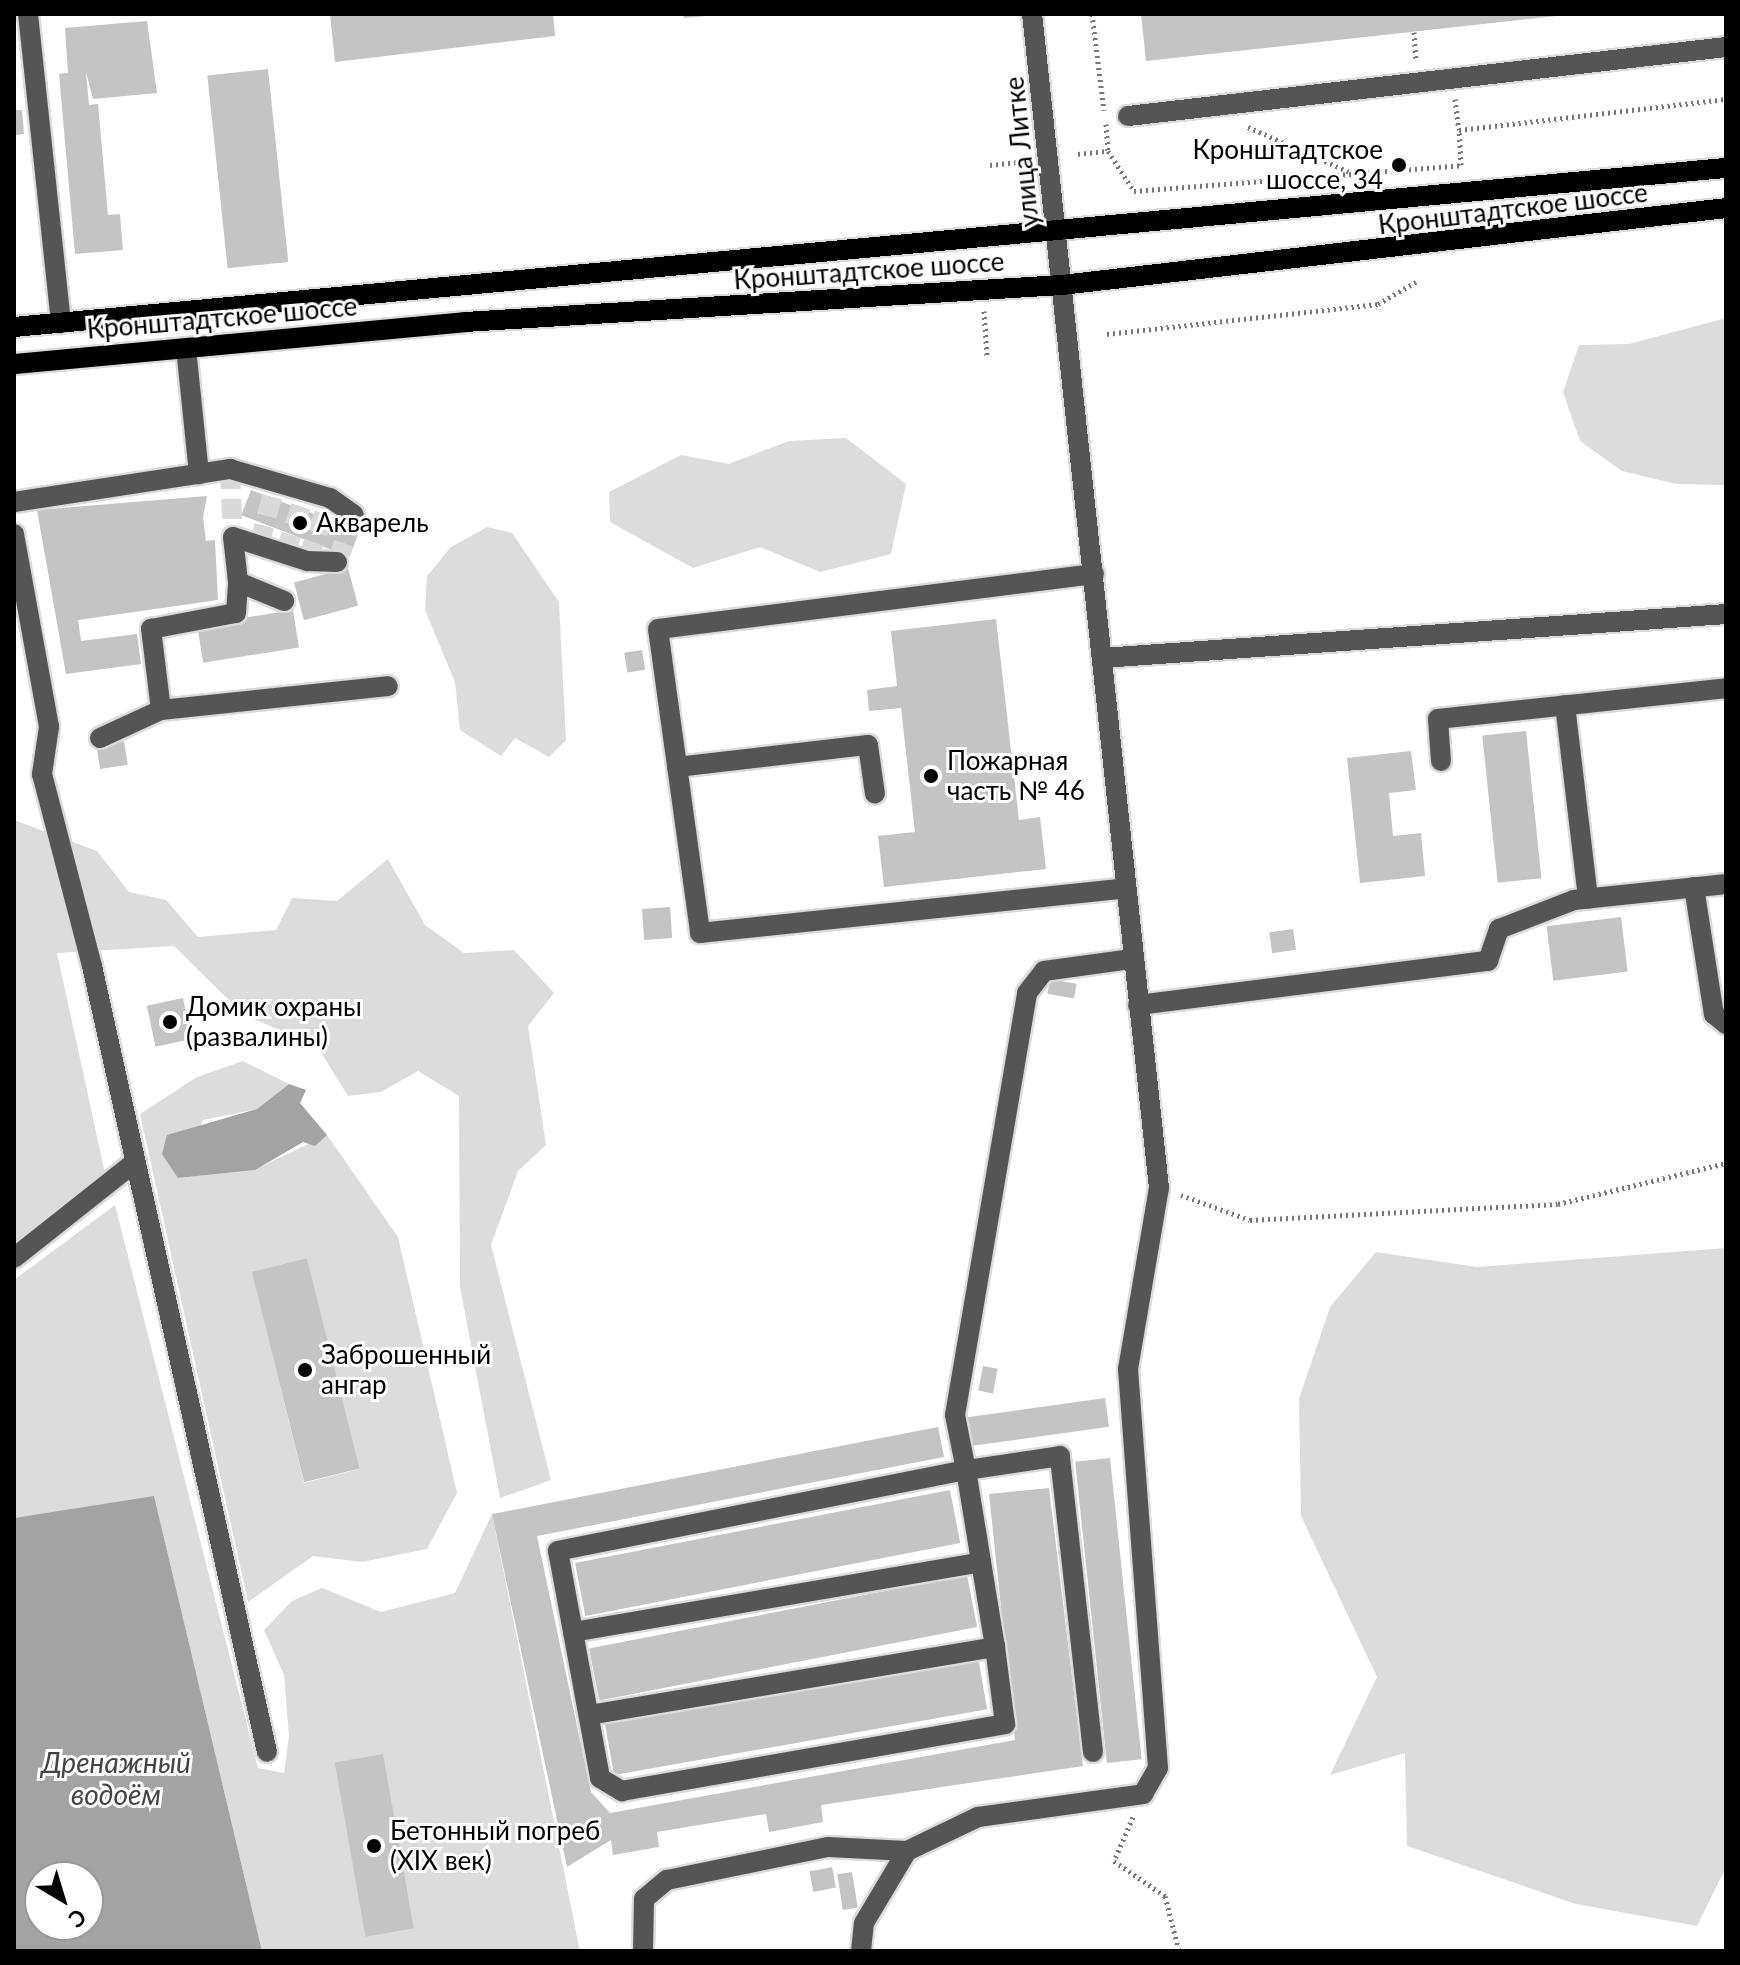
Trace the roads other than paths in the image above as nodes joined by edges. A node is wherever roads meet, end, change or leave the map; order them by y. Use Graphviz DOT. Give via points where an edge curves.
graph roads {
  1 [pos="28,14"];
  2 [pos="1032,14"];
  3 [pos="1726,47"];
  4 [pos="1128,116"];
  5 [pos="1726,168"];
  6 [pos="1726,208"];
  7 [pos="1056,230"];
  8 [pos="1062,285"];
  9 [pos="61,323"];
  10 [pos="14,327"];
  11 [pos="186,348"];
  12 [pos="14,364"];
  13 [pos="199,474"];
  14 [pos="14,502"];
  15 [pos="354,515"];
  16 [pos="14,534"];
  17 [pos="337,562"];
  18 [pos="1094,574"];
  19 [pos="238,582"];
  20 [pos="284,601"];
  21 [pos="1726,614"];
  22 [pos="1102,658"];
  23 [pos="388,686"];
  24 [pos="1726,688"];
  25 [pos="1565,705"];
  26 [pos="161,710"];
  27 [pos="100,738"];
  28 [pos="1441,761"];
  29 [pos="677,767"];
  30 [pos="875,794"];
  31 [pos="1726,884"];
  32 [pos="1694,887"];
  33 [pos="1126,888"];
  34 [pos="1588,899"];
  35 [pos="1132,959"];
  36 [pos="1138,1005"];
  37 [pos="1726,1024"];
  38 [pos="135,1162"];
  39 [pos="14,1258"];
  40 [pos="966,1470"];
  41 [pos="981,1562"];
  42 [pos="573,1632"];
  43 [pos="995,1647"];
  44 [pos="589,1715"];
  45 [pos="267,1752"];
  46 [pos="1093,1752"];
  47 [pos="907,1851"];
  48 [pos="643,1951"];
  49 [pos="861,1951"];
  1 -- 9 [label="street"];
  2 -- 7 [label="street, улица Литке"];
  3 -- 4 [label="street"];
  5 -- 7 [label="main road, Кронштадтское шоссе"];
  6 -- 8 [label="main road, Кронштадтское шоссе"];
  7 -- 8 [label="street, улица Литке"];
  7 -- 9 [label="main road, Кронштадтское шоссе"];
  8 -- 11 [label="main road, Кронштадтское шоссе" via="465,322"];
  8 -- 18 [label="street, улица Литке"];
  9 -- 10 [label="main road, Кронштадтское шоссе"];
  11 -- 12 [label="main road, Кронштадтское шоссе"];
  11 -- 13 [label="street"];
  13 -- 14 [label="street"];
  13 -- 15 [label="street" via="230,469 330,498"];
  16 -- 38 [label="street" via="49,727 42,774"];
  17 -- 19 [label="street" via="307,561 233,537"];
  18 -- 22 [label="street, улица Литке"];
  18 -- 29 [label="street" via="658,629"];
  19 -- 20 [label="street"];
  19 -- 26 [label="street" via="236,613 151,629"];
  21 -- 22 [label="street"];
  22 -- 33 [label="street, улица Литке"];
  23 -- 26 [label="street"];
  24 -- 25 [label="street"];
  25 -- 28 [label="street" via="1438,719"];
  25 -- 34 [label="street"];
  26 -- 27 [label="street"];
  29 -- 30 [label="street" via="868,745"];
  29 -- 33 [label="street" via="700,933"];
  31 -- 32 [label="street"];
  32 -- 34 [label="street"];
  32 -- 37 [label="street" via="1714,1014"];
  33 -- 35 [label="street, улица Литке"];
  34 -- 36 [label="street" via="1499,929 1488,961"];
  35 -- 36 [label="street, улица Литке"];
  35 -- 40 [label="street" via="1044,971 1027,993 955,1415"];
  36 -- 47 [label="street, улица Литке" via="1159,1188 1128,1369 1158,1768 1143,1794 978,1817"];
  38 -- 39 [label="street"];
  38 -- 45 [label="street"];
  40 -- 41 [label="street"];
  40 -- 42 [label="street" via="558,1551"];
  40 -- 46 [label="street" via="1060,1456"];
  41 -- 42 [label="street"];
  41 -- 43 [label="street"];
  42 -- 44 [label="street"];
  43 -- 44 [label="street"];
  43 -- 44 [label="street" via="1005,1724 622,1791 600,1778"];
  47 -- 48 [label="street" via="828,1847 667,1880 644,1899"];
  47 -- 49 [label="street" via="864,1923"];
}
